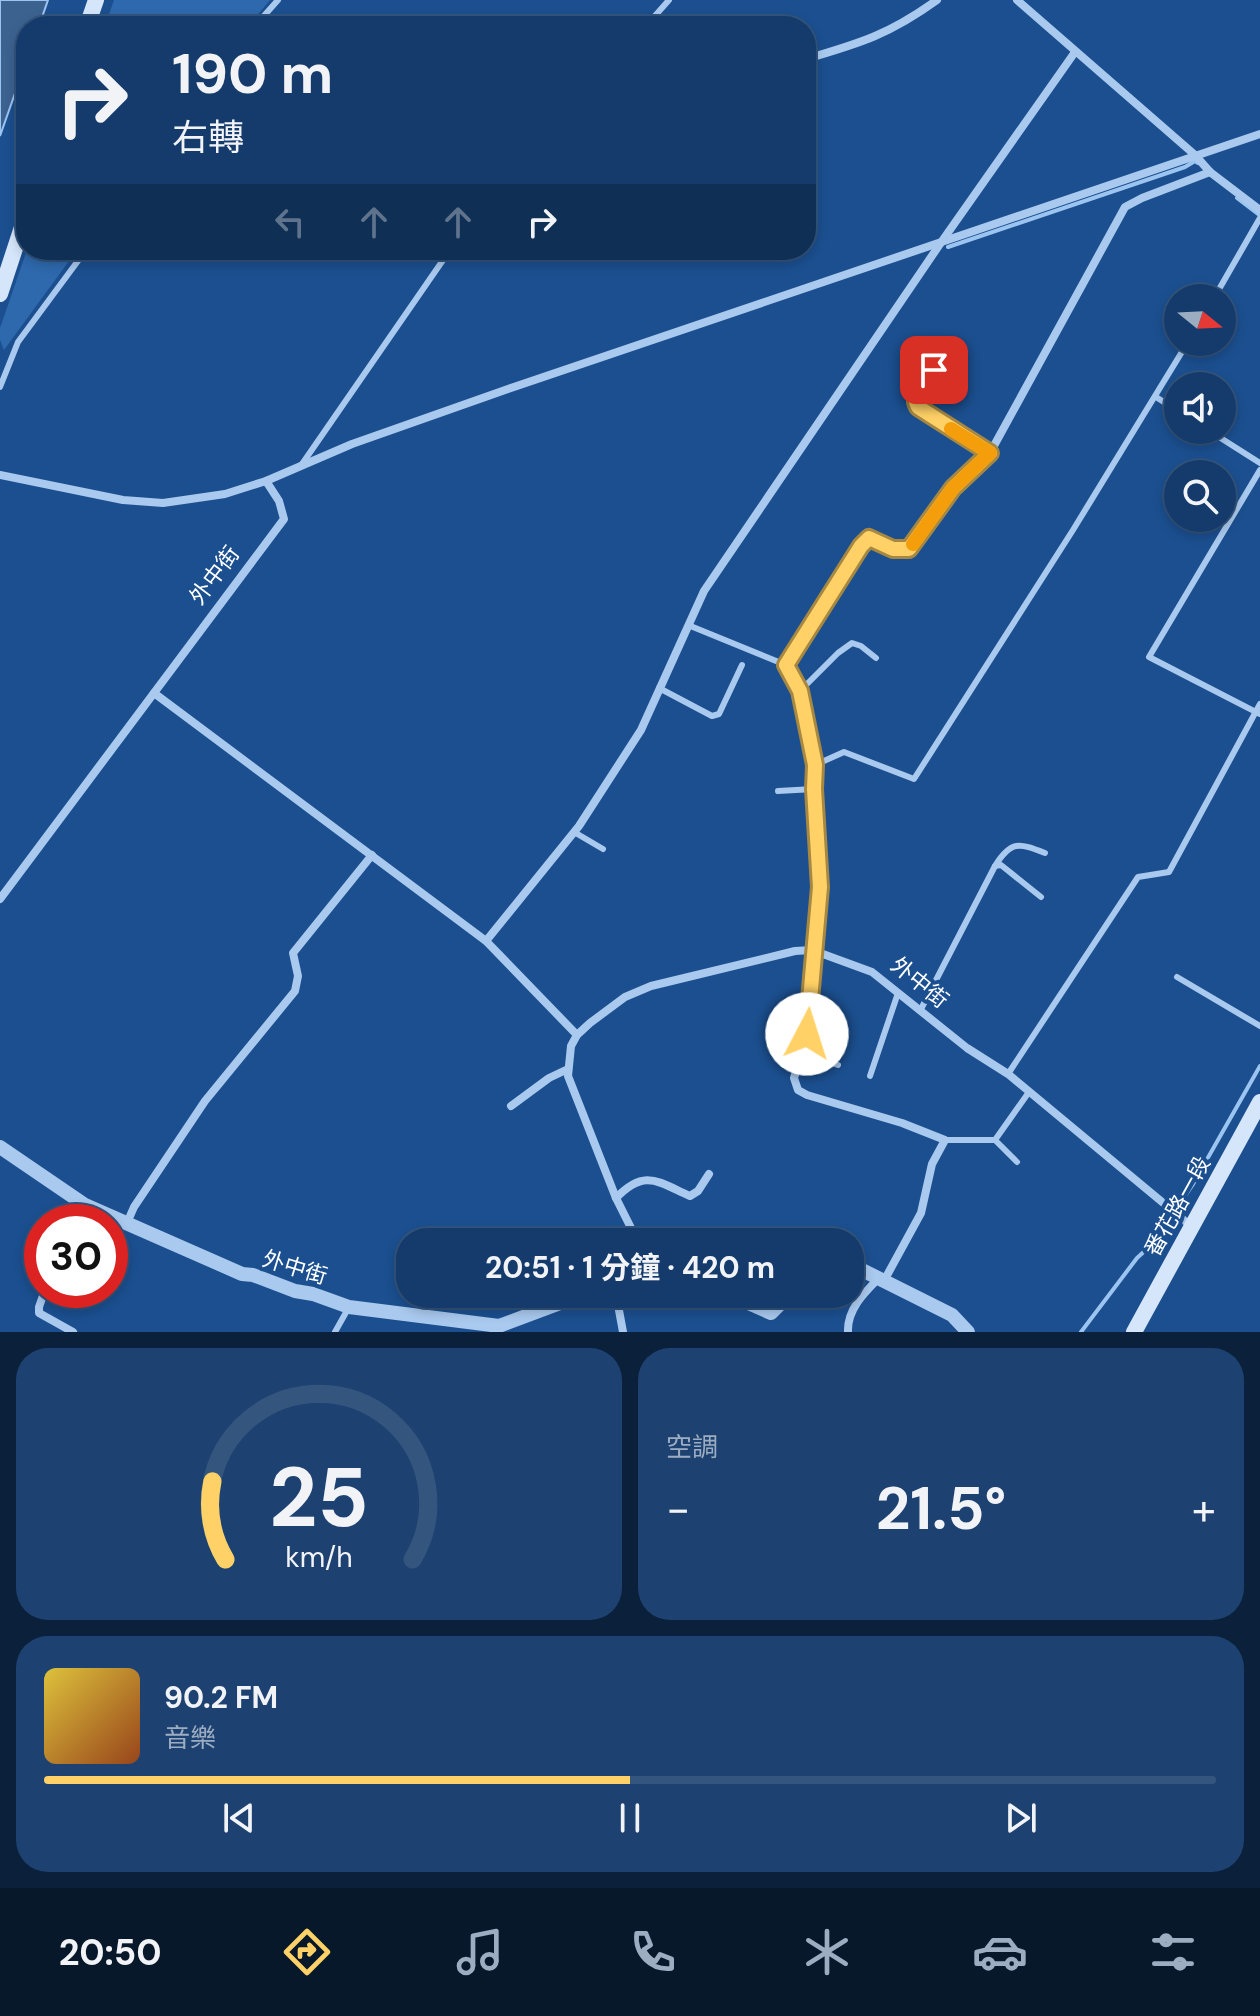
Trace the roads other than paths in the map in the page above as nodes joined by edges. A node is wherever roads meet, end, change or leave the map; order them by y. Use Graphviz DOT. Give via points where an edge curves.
graph roads {
  1 [pos="278,0"];
  2 [pos="669,0"];
  3 [pos="937,0"];
  4 [pos="1017,0"];
  5 [pos="264,16"];
  6 [pos="655,16"];
  7 [pos="1075,52"];
  8 [pos="816,56"];
  9 [pos="1260,134"];
  10 [pos="1195,155"];
  11 [pos="1210,172"];
  12 [pos="1260,210"];
  13 [pos="1260,218"];
  14 [pos="940,244"];
  15 [pos="16,245"];
  16 [pos="79,260"];
  17 [pos="443,260"];
  18 [pos="1222,284"];
  19 [pos="0,294"];
  20 [pos="1180,356"];
  21 [pos="934,370"];
  22 [pos="0,387"];
  23 [pos="1156,397"];
  24 [pos="1164,402"];
  25 [pos="1230,444"];
  26 [pos="990,453"];
  27 [pos="1260,463"];
  28 [pos="300,467"];
  29 [pos="1260,470"];
  30 [pos="0,475"];
  31 [pos="266,481"];
  32 [pos="688,625"];
  33 [pos="876,658"];
  34 [pos="742,665"];
  35 [pos="786,665"];
  36 [pos="659,688"];
  37 [pos="800,691"];
  38 [pos="154,693"];
  39 [pos="1260,704"];
  40 [pos="1258,713"];
  41 [pos="815,765"];
  42 [pos="814,789"];
  43 [pos="778,791"];
  44 [pos="574,832"];
  45 [pos="603,849"];
  46 [pos="1045,853"];
  47 [pos="372,855"];
  48 [pos="995,866"];
  49 [pos="1041,897"];
  50 [pos="0,899"];
  51 [pos="486,941"];
  52 [pos="812,950"];
  53 [pos="1177,977"];
  54 [pos="898,993"];
  55 [pos="920,1011"];
  56 [pos="1260,1026"];
  57 [pos="577,1035"];
  58 [pos="801,1052"];
  59 [pos="838,1065"];
  60 [pos="568,1069"];
  61 [pos="1008,1074"];
  62 [pos="870,1076"];
  63 [pos="1029,1092"];
  64 [pos="1260,1102"];
  65 [pos="511,1106"];
  66 [pos="945,1140"];
  67 [pos="995,1140"];
  68 [pos="0,1147"];
  69 [pos="1017,1162"];
  70 [pos="709,1174"];
  71 [pos="616,1198"];
  72 [pos="85,1204"];
  73 [pos="128,1221"];
  74 [pos="128,1223"];
  75 [pos="1191,1226"];
  76 [pos="631,1228"];
  77 [pos="864,1270"];
  78 [pos="882,1278"];
  79 [pos="349,1307"];
  80 [pos="39,1308"];
  81 [pos="547,1308"];
  82 [pos="619,1308"];
  83 [pos="73,1332"];
  84 [pos="335,1332"];
  85 [pos="623,1332"];
  86 [pos="848,1332"];
  87 [pos="968,1332"];
  88 [pos="1134,1332"];
  1 -- 5 [label="lane"];
  2 -- 6 [label="lane"];
  3 -- 8 [label="street" via="892,30"];
  4 -- 7 [label="street"];
  7 -- 10 [label="street"];
  7 -- 14 [label="street"];
  9 -- 10 [label="street"];
  10 -- 11 [label="street"];
  10 -- 14 [label="street"];
  11 -- 12 [label="street"];
  11 -- 26 [label="street" via="1125,207"];
  13 -- 18 [label="lane"];
  14 -- 28 [label="street" via="508,389"];
  14 -- 32 [label="street" via="704,591"];
  15 -- 19 [label="main road"];
  16 -- 22 [label="lane" via="18,342"];
  17 -- 28 [label="lane"];
  20 -- 23 [label="lane"];
  21 -- 26 [label="street" via="918,407"];
  23 -- 24 [label="lane"];
  23 -- 41 [label="lane" via="914,779 844,752"];
  25 -- 27 [label="lane"];
  26 -- 35 [label="street" via="953,488 909,549 893,549 869,538 861,546"];
  28 -- 31 [label="street"];
  29 -- 40 [label="lane" via="1149,657"];
  30 -- 31 [label="street" via="163,503 225,494"];
  31 -- 38 [label="street, 外中街" via="284,519"];
  32 -- 35 [label="lane"];
  32 -- 36 [label="street"];
  33 -- 37 [label="lane" via="852,643"];
  34 -- 36 [label="lane" via="719,714 712,716"];
  35 -- 37 [label="street"];
  36 -- 44 [label="street" via="641,730"];
  37 -- 41 [label="street"];
  38 -- 47 [label="street"];
  38 -- 50 [label="street, 外中街"];
  39 -- 40 [label="lane"];
  40 -- 61 [label="lane" via="1169,872 1138,877"];
  41 -- 42 [label="street"];
  42 -- 43 [label="lane"];
  42 -- 52 [label="street" via="820,887"];
  44 -- 45 [label="lane"];
  44 -- 51 [label="street"];
  46 -- 48 [label="lane" via="1014,845"];
  47 -- 51 [label="street"];
  47 -- 73 [label="street" via="293,953 295,991 205,1101"];
  48 -- 49 [label="lane" via="1001,865"];
  48 -- 55 [label="lane"];
  51 -- 57 [label="street"];
  52 -- 54 [label="street, 外中街" via="872,972"];
  52 -- 57 [label="street, 外中街" via="651,986 625,997"];
  52 -- 58 [label="street" via="807,1034"];
  53 -- 56 [label="lane"];
  54 -- 55 [label="street, 外中街"];
  54 -- 62 [label="lane"];
  55 -- 61 [label="street, 外中街"];
  57 -- 60 [label="street"];
  58 -- 59 [label="lane"];
  58 -- 66 [label="street" via="794,1078 798,1090"];
  60 -- 65 [label="street"];
  60 -- 71 [label="street"];
  61 -- 63 [label="street, 外中街"];
  63 -- 67 [label="lane"];
  63 -- 75 [label="street, 外中街"];
  64 -- 75 [label="main road, 番花路一段"];
  66 -- 67 [label="lane"];
  66 -- 78 [label="street" via="932,1164 921,1213"];
  67 -- 69 [label="lane"];
  68 -- 72 [label="street, 外中街"];
  70 -- 71 [label="street" via="690,1196 655,1179 643,1179"];
  71 -- 76 [label="street"];
  74 -- 79 [label="street, 外中街" via="242,1274"];
  75 -- 88 [label="main road, 番花路一段"];
  77 -- 78 [label="street"];
  78 -- 86 [label="street" via="853,1309"];
  78 -- 87 [label="street" via="952,1315"];
  79 -- 81 [label="street, 外中街" via="499,1326"];
  79 -- 84 [label="lane"];
  80 -- 83 [label="street" via="39,1313"];
  82 -- 85 [label="street"];
}
